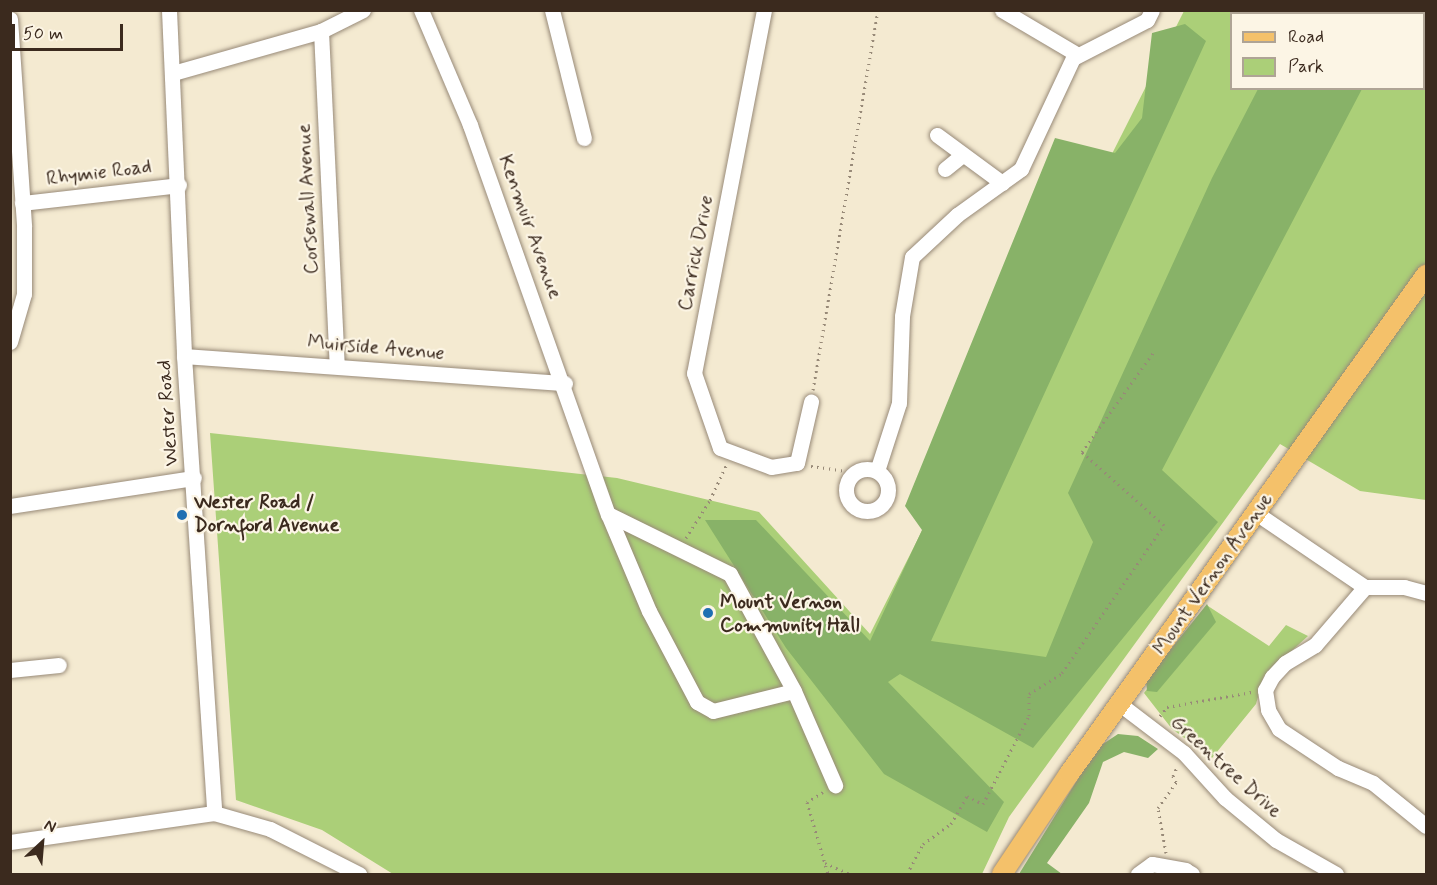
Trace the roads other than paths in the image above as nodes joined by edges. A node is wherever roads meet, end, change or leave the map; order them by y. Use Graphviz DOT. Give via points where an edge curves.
graph roads {
  1 [pos="169,10"];
  2 [pos="363,10"];
  3 [pos="421,10"];
  4 [pos="552,10"];
  5 [pos="764,10"];
  6 [pos="1002,10"];
  7 [pos="1152,10"];
  8 [pos="10,19"];
  9 [pos="321,31"];
  10 [pos="11,41"];
  11 [pos="1078,55"];
  12 [pos="173,73"];
  13 [pos="937,135"];
  14 [pos="584,138"];
  15 [pos="962,155"];
  16 [pos="945,169"];
  17 [pos="1002,183"];
  18 [pos="180,185"];
  19 [pos="22,203"];
  20 [pos="1426,275"];
  21 [pos="10,342"];
  22 [pos="184,356"];
  23 [pos="337,366"];
  24 [pos="565,383"];
  25 [pos="811,402"];
  26 [pos="877,471"];
  27 [pos="194,478"];
  28 [pos="10,506"];
  29 [pos="1256,513"];
  30 [pos="608,514"];
  31 [pos="1365,587"];
  32 [pos="1426,593"];
  33 [pos="59,665"];
  34 [pos="10,670"];
  35 [pos="794,691"];
  36 [pos="1121,705"];
  37 [pos="835,785"];
  38 [pos="1420,810"];
  39 [pos="214,813"];
  40 [pos="1426,826"];
  41 [pos="10,842"];
  42 [pos="1004,870"];
  43 [pos="359,874"];
  44 [pos="1138,874"];
  45 [pos="1192,874"];
  46 [pos="1336,874"];
  1 -- 12 [label="street, Wester Road"];
  2 -- 9 [label="street"];
  3 -- 24 [label="street, Kenmuir Avenue" via="470,124"];
  4 -- 14 [label="street"];
  5 -- 25 [label="street, Carrick Drive" via="694,373 720,448 771,467 797,464"];
  6 -- 11 [label="street"];
  7 -- 11 [label="street" via="1147,20"];
  8 -- 10 [label="street"];
  9 -- 12 [label="street"];
  9 -- 23 [label="street, Corsewall Avenue"];
  10 -- 19 [label="street"];
  11 -- 17 [label="street" via="1073,58 1021,169"];
  12 -- 18 [label="street, Wester Road"];
  13 -- 15 [label="street"];
  15 -- 16 [label="street"];
  15 -- 17 [label="street"];
  17 -- 26 [label="street" via="957,214 912,258 902,316 899,404"];
  18 -- 19 [label="street, Rhymie Road"];
  18 -- 22 [label="street, Wester Road"];
  19 -- 21 [label="street" via="24,294"];
  20 -- 29 [label="main road, Mount Vernon Avenue"];
  22 -- 23 [label="street, Muirside Avenue"];
  22 -- 27 [label="street, Wester Road"];
  23 -- 24 [label="street, Muirside Avenue"];
  24 -- 30 [label="street, Kenmuir Avenue"];
  26 -- 26 [label="street" via="884,477 887,496 880,507 870,511 853,506 847,499 846,483 854,472 864,468"];
  27 -- 28 [label="street"];
  27 -- 39 [label="street, Wester Road"];
  29 -- 31 [label="street"];
  29 -- 36 [label="main road, Mount Vernon Avenue"];
  30 -- 35 [label="street" via="730,574"];
  30 -- 35 [label="street, Kenmuir Avenue" via="649,611 697,702 713,711"];
  31 -- 32 [label="street" via="1404,587"];
  31 -- 38 [label="street" via="1322,638 1285,663 1265,690 1268,710 1279,729 1338,768"];
  33 -- 34 [label="street"];
  35 -- 37 [label="street"];
  36 -- 42 [label="main road, Mount Vernon Avenue"];
  36 -- 46 [label="street, Greentree Drive" via="1184,753 1225,798 1276,840"];
  38 -- 40 [label="street"];
  39 -- 41 [label="street"];
  39 -- 43 [label="street" via="270,829"];
  44 -- 45 [label="street" via="1152,864"];
}
